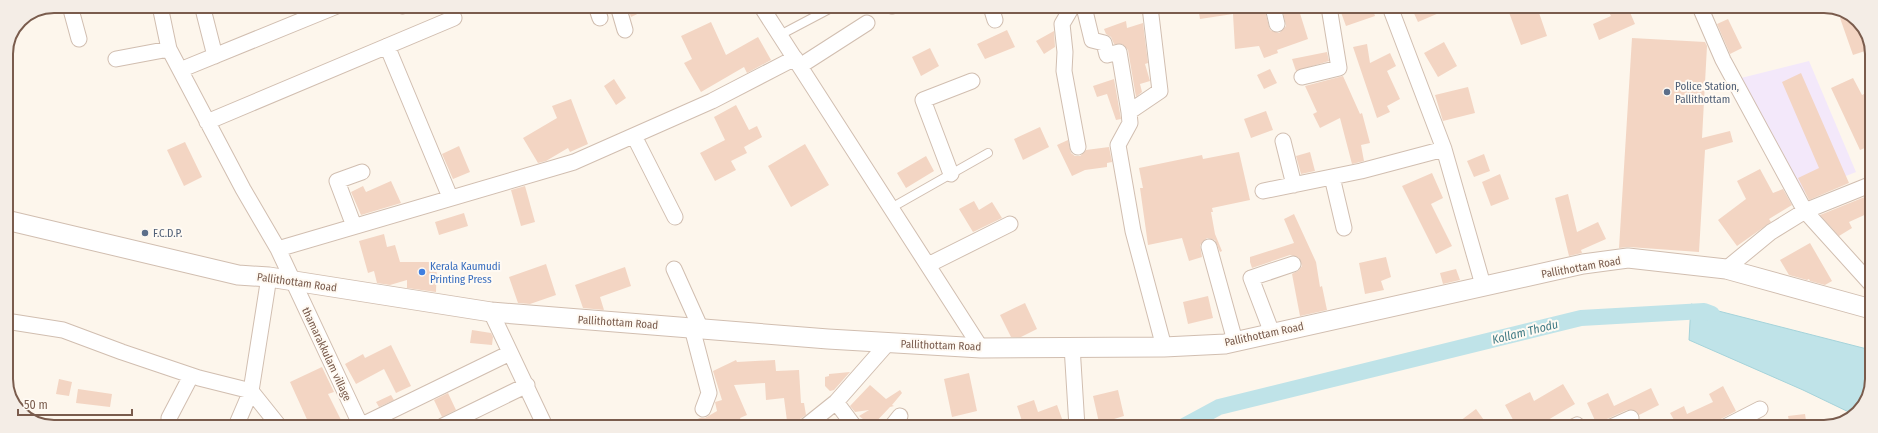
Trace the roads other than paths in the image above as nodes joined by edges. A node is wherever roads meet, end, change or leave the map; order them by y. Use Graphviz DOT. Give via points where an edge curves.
graph roads {
  1 [pos="72,13"];
  2 [pos="161,13"];
  3 [pos="204,13"];
  4 [pos="320,13"];
  5 [pos="620,13"];
  6 [pos="766,13"];
  7 [pos="822,13"];
  8 [pos="1068,13"];
  9 [pos="1085,13"];
  10 [pos="1151,13"];
  11 [pos="1274,13"];
  12 [pos="1330,13"];
  13 [pos="1392,13"];
  14 [pos="1703,13"];
  15 [pos="454,18"];
  16 [pos="867,23"];
  17 [pos="1277,24"];
  18 [pos="625,30"];
  19 [pos="780,35"];
  20 [pos="79,39"];
  21 [pos="387,46"];
  22 [pos="169,49"];
  23 [pos="215,56"];
  24 [pos="116,59"];
  25 [pos="797,62"];
  26 [pos="180,70"];
  27 [pos="1302,77"];
  28 [pos="972,81"];
  29 [pos="1129,112"];
  30 [pos="207,122"];
  31 [pos="634,136"];
  32 [pos="1283,141"];
  33 [pos="1078,147"];
  34 [pos="1444,149"];
  35 [pos="988,153"];
  36 [pos="362,172"];
  37 [pos="951,174"];
  38 [pos="1332,177"];
  39 [pos="1294,185"];
  40 [pos="1865,187"];
  41 [pos="1263,191"];
  42 [pos="450,197"];
  43 [pos="891,208"];
  44 [pos="1805,211"];
  45 [pos="674,217"];
  46 [pos="13,222"];
  47 [pos="1010,224"];
  48 [pos="354,226"];
  49 [pos="1344,228"];
  50 [pos="1209,248"];
  51 [pos="278,249"];
  52 [pos="1293,264"];
  53 [pos="928,265"];
  54 [pos="674,269"];
  55 [pos="1726,269"];
  56 [pos="269,277"];
  57 [pos="1865,277"];
  58 [pos="294,282"];
  59 [pos="1483,285"];
  60 [pos="1865,307"];
  61 [pos="491,312"];
  62 [pos="13,322"];
  63 [pos="697,328"];
  64 [pos="1272,333"];
  65 [pos="1235,342"];
  66 [pos="888,343"];
  67 [pos="1072,346"];
  68 [pos="1164,347"];
  69 [pos="981,348"];
  70 [pos="510,353"];
  71 [pos="191,376"];
  72 [pos="527,385"];
  73 [pos="251,391"];
  74 [pos="836,402"];
  75 [pos="703,409"];
  76 [pos="1760,409"];
  77 [pos="169,418"];
  78 [pos="1631,418"];
  79 [pos="239,420"];
  80 [pos="274,420"];
  81 [pos="357,420"];
  82 [pos="372,420"];
  83 [pos="455,420"];
  84 [pos="542,420"];
  85 [pos="814,420"];
  86 [pos="850,420"];
  87 [pos="1077,420"];
  88 [pos="1627,420"];
  89 [pos="1739,420"];
  1 -- 20 [label="street"];
  2 -- 22 [label="street, thamarakkulam village"];
  3 -- 23 [label="street"];
  4 -- 23 [label="street"];
  5 -- 18 [label="street"];
  6 -- 19 [label="street"];
  7 -- 19 [label="lane"];
  8 -- 33 [label="street" via="1062,24 1064,71"];
  9 -- 29 [label="street" via="1092,40 1104,43 1107,55 1119,52"];
  10 -- 29 [label="street" via="1160,90"];
  11 -- 17 [label="street"];
  12 -- 27 [label="street" via="1339,68"];
  13 -- 34 [label="street"];
  14 -- 44 [label="street" via="1723,60"];
  15 -- 21 [label="street"];
  16 -- 25 [label="street"];
  19 -- 25 [label="street"];
  21 -- 30 [label="street"];
  21 -- 42 [label="street"];
  22 -- 24 [label="street"];
  22 -- 26 [label="street, thamarakkulam village"];
  23 -- 26 [label="street"];
  25 -- 31 [label="street"];
  25 -- 43 [label="street"];
  26 -- 30 [label="street, thamarakkulam village"];
  28 -- 37 [label="street" via="923,100"];
  29 -- 68 [label="street" via="1130,123 1118,145 1134,231"];
  30 -- 51 [label="street, thamarakkulam village"];
  31 -- 42 [label="street" via="574,162"];
  31 -- 45 [label="street"];
  32 -- 39 [label="street"];
  34 -- 38 [label="street"];
  34 -- 59 [label="street"];
  35 -- 37 [label="lane"];
  36 -- 48 [label="street" via="337,181"];
  37 -- 43 [label="lane"];
  38 -- 39 [label="street"];
  38 -- 49 [label="street"];
  39 -- 41 [label="street"];
  40 -- 44 [label="street"];
  42 -- 48 [label="street"];
  43 -- 53 [label="street"];
  44 -- 55 [label="street" via="1771,232"];
  44 -- 57 [label="street"];
  46 -- 56 [label="street, Pallithottam Road" via="238,275"];
  47 -- 53 [label="street"];
  48 -- 51 [label="street"];
  50 -- 65 [label="street"];
  51 -- 58 [label="street, thamarakkulam village"];
  52 -- 64 [label="street" via="1251,278"];
  53 -- 69 [label="street"];
  54 -- 63 [label="street"];
  55 -- 59 [label="street, Pallithottam Road" via="1628,258 1582,264"];
  55 -- 60 [label="street, Pallithottam Road"];
  56 -- 58 [label="street, Pallithottam Road"];
  56 -- 73 [label="street"];
  58 -- 61 [label="street, Pallithottam Road"];
  58 -- 81 [label="street, thamarakkulam village"];
  59 -- 64 [label="street, Pallithottam Road"];
  61 -- 63 [label="street, Pallithottam Road"];
  61 -- 70 [label="street"];
  62 -- 71 [label="street" via="63,330"];
  63 -- 66 [label="street, Pallithottam Road"];
  63 -- 75 [label="street" via="709,393"];
  64 -- 65 [label="street, Pallithottam Road"];
  65 -- 68 [label="street, Pallithottam Road"];
  66 -- 69 [label="street, Pallithottam Road"];
  66 -- 74 [label="street"];
  67 -- 68 [label="street, Pallithottam Road"];
  67 -- 69 [label="street, Pallithottam Road"];
  67 -- 87 [label="street"];
  70 -- 72 [label="street"];
  70 -- 82 [label="street"];
  71 -- 73 [label="street"];
  71 -- 77 [label="street"];
  72 -- 83 [label="street"];
  72 -- 84 [label="street"];
  73 -- 79 [label="street"];
  73 -- 80 [label="street"];
  74 -- 85 [label="street"];
  74 -- 86 [label="street"];
  76 -- 89 [label="street"];
  78 -- 88 [label="street"];
}
